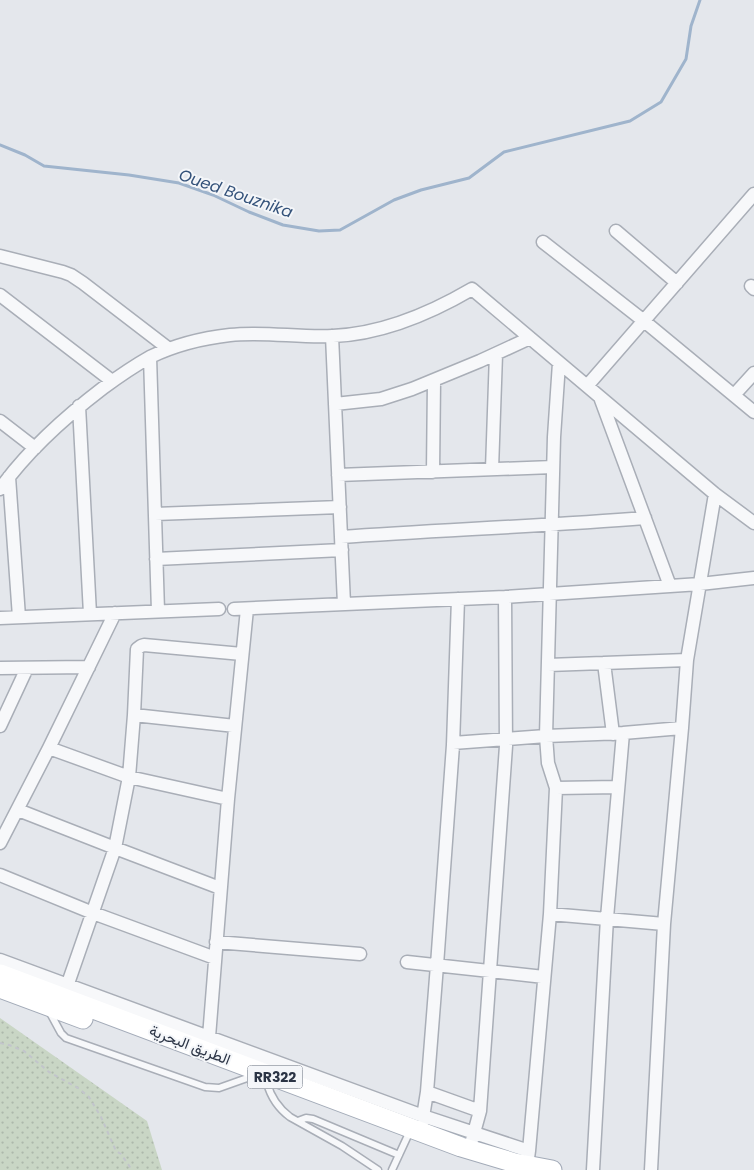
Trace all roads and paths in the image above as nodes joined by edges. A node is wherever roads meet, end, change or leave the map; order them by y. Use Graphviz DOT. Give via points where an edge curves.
graph roads {
  1 [pos="754,194"];
  2 [pos="616,231"];
  3 [pos="543,242"];
  4 [pos="0,256"];
  5 [pos="677,283"];
  6 [pos="0,295"];
  7 [pos="644,321"];
  8 [pos="332,336"];
  9 [pos="530,338"];
  10 [pos="169,349"];
  11 [pos="496,354"];
  12 [pos="150,357"];
  13 [pos="559,363"];
  14 [pos="754,373"];
  15 [pos="112,381"];
  16 [pos="434,381"];
  17 [pos="587,386"];
  18 [pos="734,395"];
  19 [pos="600,397"];
  20 [pos="335,404"];
  21 [pos="80,406"];
  22 [pos="754,412"];
  23 [pos="0,421"];
  24 [pos="35,448"];
  25 [pos="553,466"];
  26 [pos="492,469"];
  27 [pos="432,472"];
  28 [pos="338,475"];
  29 [pos="9,476"];
  30 [pos="0,489"];
  31 [pos="715,494"];
  32 [pos="340,507"];
  33 [pos="155,514"];
  34 [pos="645,518"];
  35 [pos="754,523"];
  36 [pos="552,526"];
  37 [pos="341,537"];
  38 [pos="342,550"];
  39 [pos="156,559"];
  40 [pos="754,578"];
  41 [pos="700,584"];
  42 [pos="670,586"];
  43 [pos="549,594"];
  44 [pos="505,597"];
  45 [pos="458,599"];
  46 [pos="344,604"];
  47 [pos="219,609"];
  48 [pos="158,612"];
  49 [pos="115,613"];
  50 [pos="90,614"];
  51 [pos="19,617"];
  52 [pos="0,618"];
  53 [pos="242,654"];
  54 [pos="687,660"];
  55 [pos="604,663"];
  56 [pos="548,665"];
  57 [pos="89,667"];
  58 [pos="0,668"];
  59 [pos="27,668"];
  60 [pos="134,715"];
  61 [pos="0,726"];
  62 [pos="235,726"];
  63 [pos="682,728"];
  64 [pos="618,734"];
  65 [pos="546,736"];
  66 [pos="506,739"];
  67 [pos="453,743"];
  68 [pos="49,748"];
  69 [pos="128,777"];
  70 [pos="618,787"];
  71 [pos="556,788"];
  72 [pos="228,799"];
  73 [pos="18,810"];
  74 [pos="1,838"];
  75 [pos="115,848"];
  76 [pos="0,875"];
  77 [pos="220,888"];
  78 [pos="93,912"];
  79 [pos="550,914"];
  80 [pos="607,918"];
  81 [pos="664,924"];
  82 [pos="216,942"];
  83 [pos="360,954"];
  84 [pos="215,958"];
  85 [pos="0,960"];
  86 [pos="407,962"];
  87 [pos="437,965"];
  88 [pos="489,971"];
  89 [pos="0,974"];
  90 [pos="544,977"];
  91 [pos="0,988"];
  92 [pos="66,991"];
  93 [pos="0,1043"];
  94 [pos="207,1044"];
  95 [pos="259,1080"];
  96 [pos="427,1092"];
  97 [pos="480,1111"];
  98 [pos="298,1121"];
  99 [pos="416,1127"];
  100 [pos="472,1141"];
  101 [pos="399,1155"];
  102 [pos="522,1162"];
  103 [pos="132,1170"];
  104 [pos="378,1170"];
  105 [pos="392,1170"];
  106 [pos="552,1170"];
  107 [pos="593,1170"];
  108 [pos="651,1170"];
  1 -- 5 [label="street"];
  2 -- 5 [label="street"];
  3 -- 7 [label="street"];
  4 -- 10 [label="street" via="71,275"];
  5 -- 7 [label="street"];
  6 -- 15 [label="street"];
  7 -- 17 [label="street"];
  7 -- 18 [label="street"];
  8 -- 9 [label="street" via="388,326 472,289"];
  8 -- 10 [label="street" via="232,334"];
  8 -- 20 [label="street"];
  9 -- 11 [label="street"];
  9 -- 13 [label="street"];
  10 -- 12 [label="street"];
  11 -- 16 [label="street"];
  11 -- 26 [label="street"];
  12 -- 15 [label="street"];
  12 -- 33 [label="street"];
  13 -- 17 [label="street"];
  13 -- 25 [label="street"];
  14 -- 18 [label="street"];
  15 -- 21 [label="street"];
  16 -- 20 [label="street" via="381,398"];
  16 -- 27 [label="street"];
  17 -- 19 [label="street"];
  18 -- 22 [label="street"];
  19 -- 31 [label="street"];
  19 -- 34 [label="street"];
  20 -- 28 [label="street"];
  21 -- 24 [label="street"];
  21 -- 50 [label="street"];
  23 -- 24 [label="street"];
  24 -- 29 [label="street"];
  25 -- 26 [label="street"];
  25 -- 36 [label="street"];
  26 -- 27 [label="street"];
  27 -- 28 [label="street"];
  28 -- 32 [label="street"];
  29 -- 30 [label="street"];
  29 -- 51 [label="street"];
  31 -- 35 [label="street"];
  31 -- 41 [label="street"];
  32 -- 33 [label="street"];
  32 -- 37 [label="street"];
  33 -- 39 [label="street"];
  34 -- 36 [label="street"];
  34 -- 42 [label="street"];
  36 -- 37 [label="street"];
  36 -- 43 [label="street"];
  37 -- 38 [label="street"];
  38 -- 39 [label="street"];
  38 -- 46 [label="street"];
  39 -- 48 [label="street"];
  40 -- 41 [label="street"];
  41 -- 42 [label="street"];
  41 -- 54 [label="street"];
  42 -- 43 [label="street"];
  43 -- 44 [label="street"];
  43 -- 56 [label="street"];
  44 -- 45 [label="street"];
  44 -- 66 [label="street"];
  45 -- 46 [label="street"];
  45 -- 67 [label="street"];
  46 -- 53 [label="street" via="241,609"];
  47 -- 48 [label="street"];
  48 -- 49 [label="street"];
  49 -- 50 [label="street"];
  49 -- 57 [label="street"];
  50 -- 51 [label="street"];
  51 -- 52 [label="street"];
  53 -- 60 [label="street" via="141,646 136,653"];
  53 -- 62 [label="street"];
  54 -- 55 [label="street"];
  54 -- 63 [label="street"];
  55 -- 56 [label="street"];
  55 -- 64 [label="street"];
  56 -- 65 [label="street"];
  57 -- 59 [label="street"];
  57 -- 68 [label="street"];
  58 -- 59 [label="street"];
  59 -- 61 [label="street"];
  60 -- 62 [label="street"];
  60 -- 69 [label="street"];
  62 -- 72 [label="street"];
  63 -- 64 [label="street"];
  63 -- 81 [label="street"];
  64 -- 65 [label="street"];
  64 -- 70 [label="street"];
  65 -- 66 [label="street"];
  65 -- 71 [label="street" via="548,763"];
  66 -- 67 [label="street"];
  66 -- 88 [label="street"];
  67 -- 87 [label="street"];
  68 -- 69 [label="street"];
  68 -- 73 [label="street"];
  69 -- 72 [label="street"];
  69 -- 75 [label="street"];
  70 -- 71 [label="street"];
  70 -- 80 [label="street"];
  71 -- 79 [label="street"];
  72 -- 77 [label="street"];
  73 -- 74 [label="street"];
  73 -- 75 [label="street"];
  75 -- 77 [label="street"];
  75 -- 78 [label="street"];
  76 -- 78 [label="street"];
  77 -- 82 [label="street"];
  78 -- 84 [label="street"];
  78 -- 92 [label="street"];
  79 -- 80 [label="street"];
  79 -- 90 [label="street"];
  80 -- 81 [label="street"];
  80 -- 107 [label="street"];
  81 -- 108 [label="street"];
  82 -- 83 [label="street"];
  82 -- 84 [label="street"];
  84 -- 94 [label="street"];
  85 -- 92 [label="street"];
  86 -- 87 [label="street"];
  87 -- 88 [label="street"];
  87 -- 96 [label="street"];
  88 -- 90 [label="street"];
  88 -- 97 [label="street"];
  89 -- 92 [label="main road, الطريق البحرية / RR322"];
  90 -- 102 [label="street"];
  91 -- 95 [label="main road, الطريق البحرية / RR322"];
  92 -- 94 [label="main road, الطريق البحرية / RR322"];
  93 -- 103 [label="path" via="24,1051 49,1072 90,1097 116,1151"];
  94 -- 99 [label="main road, الطريق البحرية / RR322"];
  95 -- 98 [label="lane" via="277,1105"];
  95 -- 99 [label="main road, الطريق البحرية / RR322"];
  96 -- 97 [label="street"];
  96 -- 99 [label="street"];
  97 -- 100 [label="street"];
  98 -- 101 [label="lane" via="313,1119"];
  98 -- 104 [label="lane"];
  99 -- 100 [label="main road, الطريق البحرية / RR322"];
  99 -- 101 [label="lane"];
  99 -- 102 [label="main road, الطريق البحرية / RR322" via="458,1155"];
  100 -- 102 [label="main road, الطريق البحرية / RR322" via="495,1158"];
  101 -- 105 [label="lane"];
  102 -- 106 [label="main road, الطريق البحرية / RR322"];
}
